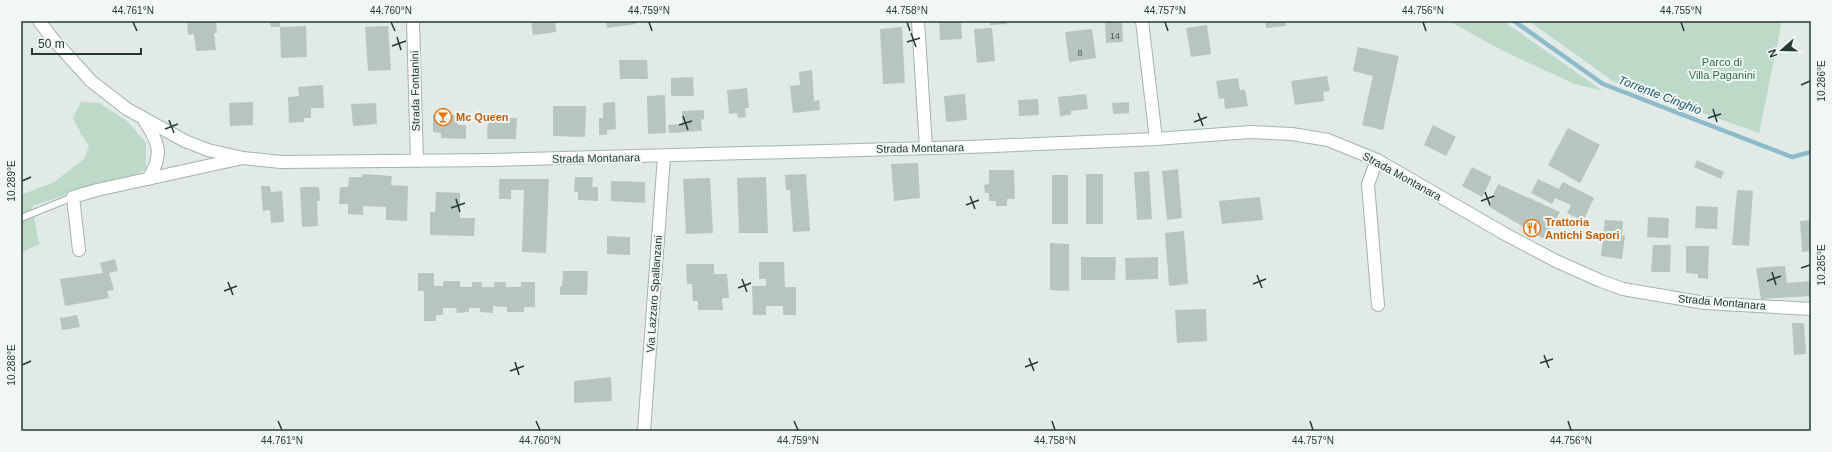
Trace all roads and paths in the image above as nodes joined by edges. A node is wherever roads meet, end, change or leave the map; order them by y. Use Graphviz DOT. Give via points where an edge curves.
graph roads {
  1 [pos="39,21"];
  2 [pos="413,21"];
  3 [pos="918,21"];
  4 [pos="1142,21"];
  5 [pos="144,120"];
  6 [pos="1156,139"];
  7 [pos="926,148"];
  8 [pos="664,156"];
  9 [pos="243,158"];
  10 [pos="1376,160"];
  11 [pos="417,161"];
  12 [pos="148,179"];
  13 [pos="73,197"];
  14 [pos="21,218"];
  15 [pos="79,250"];
  16 [pos="1378,305"];
  17 [pos="1811,310"];
  18 [pos="644,431"];
  1 -- 5 [label="main road, Strada Montanara" via="91,81"];
  2 -- 11 [label="main road, Strada Fontanini"];
  3 -- 7 [label="main road"];
  4 -- 6 [label="main road"];
  5 -- 9 [label="main road, Strada Montanara" via="208,150"];
  5 -- 12 [label="main road" via="156,137 158,154 155,168"];
  6 -- 7 [label="main road, Strada Montanara"];
  6 -- 10 [label="main road, Strada Montanara" via="1250,132 1292,134 1328,140"];
  7 -- 8 [label="main road, Strada Montanara"];
  8 -- 11 [label="main road, Strada Montanara"];
  8 -- 18 [label="main road, Via Lazzaro Spallanzani"];
  9 -- 11 [label="main road, Strada Montanara" via="281,162"];
  9 -- 12 [label="main road"];
  10 -- 16 [label="main road" via="1368,184"];
  10 -- 17 [label="main road, Strada Montanara" via="1556,261 1623,289 1706,303"];
  12 -- 13 [label="main road"];
  13 -- 14 [label="lane"];
  13 -- 15 [label="main road"];
}
